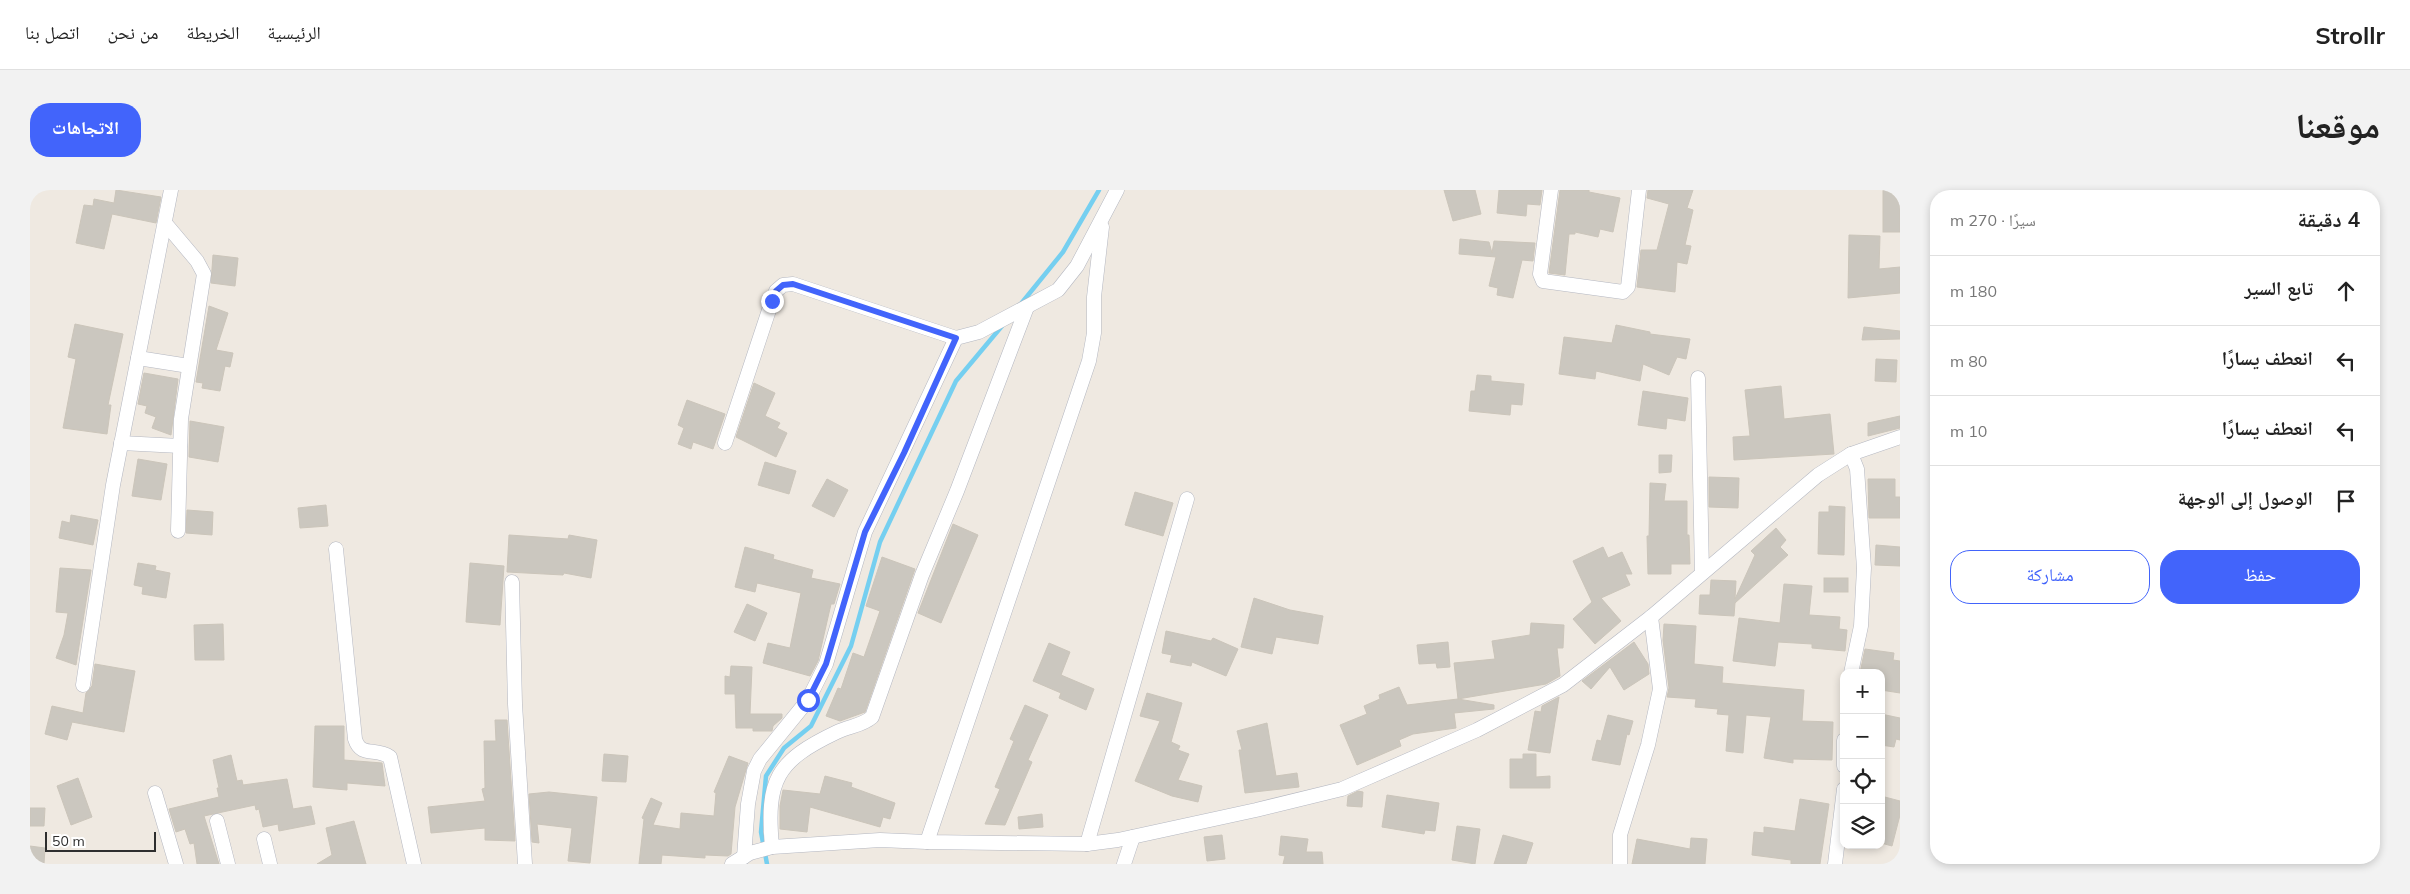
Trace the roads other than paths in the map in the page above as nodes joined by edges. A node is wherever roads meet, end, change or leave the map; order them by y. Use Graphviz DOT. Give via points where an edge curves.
graph roads {
  1 [pos="171,190"];
  2 [pos="1117,190"];
  3 [pos="1551,190"];
  4 [pos="1639,190"];
  5 [pos="1103,221"];
  6 [pos="165,223"];
  7 [pos="1028,307"];
  8 [pos="956,338"];
  9 [pos="138,358"];
  10 [pos="189,366"];
  11 [pos="1698,378"];
  12 [pos="1900,437"];
  13 [pos="121,443"];
  14 [pos="725,443"];
  15 [pos="180,446"];
  16 [pos="1851,454"];
  17 [pos="1186,499"];
  18 [pos="178,531"];
  19 [pos="336,549"];
  20 [pos="1702,572"];
  21 [pos="512,582"];
  22 [pos="1651,616"];
  23 [pos="1852,669"];
  24 [pos="83,685"];
  25 [pos="154,793"];
  26 [pos="1842,804"];
  27 [pos="216,821"];
  28 [pos="1133,837"];
  29 [pos="264,839"];
  30 [pos="927,842"];
  31 [pos="1087,844"];
  32 [pos="770,848"];
  33 [pos="742,858"];
  34 [pos="176,864"];
  35 [pos="228,864"];
  36 [pos="270,864"];
  37 [pos="414,864"];
  38 [pos="525,864"];
  39 [pos="1124,864"];
  40 [pos="1620,864"];
  41 [pos="1835,864"];
  1 -- 6 [label="street"];
  2 -- 5 [label="street"];
  3 -- 4 [label="street" via="1540,274 1543,281 1623,292 1628,287"];
  5 -- 7 [label="street" via="1077,266 1058,290"];
  5 -- 30 [label="street" via="1094,296 1094,334 1088,360"];
  6 -- 9 [label="street"];
  6 -- 10 [label="street" via="204,274"];
  7 -- 8 [label="street" via="979,332"];
  7 -- 32 [label="street" via="922,575 872,717 865,724 840,730 805,747 783,767 773,786"];
  8 -- 14 [label="street" via="793,284 783,285 772,301"];
  8 -- 33 [label="street" via="865,532 826,664 808,700 754,771"];
  9 -- 10 [label="street"];
  9 -- 13 [label="street"];
  10 -- 15 [label="street"];
  11 -- 20 [label="street"];
  12 -- 16 [label="street"];
  13 -- 15 [label="street"];
  13 -- 24 [label="street"];
  15 -- 18 [label="street"];
  16 -- 20 [label="street" via="1818,475"];
  16 -- 23 [label="street" via="1857,469 1864,568 1861,626"];
  17 -- 31 [label="street"];
  19 -- 37 [label="street" via="355,739 363,751 382,752 390,757"];
  20 -- 22 [label="street"];
  21 -- 38 [label="street" via="515,704"];
  22 -- 28 [label="street" via="1563,685 1477,730 1342,789"];
  22 -- 40 [label="street" via="1660,690 1648,745 1620,835"];
  25 -- 34 [label="street"];
  26 -- 41 [label="street"];
  27 -- 35 [label="street"];
  28 -- 31 [label="street"];
  28 -- 39 [label="street"];
  29 -- 36 [label="street"];
  30 -- 31 [label="street"];
  30 -- 32 [label="street" via="880,840"];
  32 -- 33 [label="street"];
}
